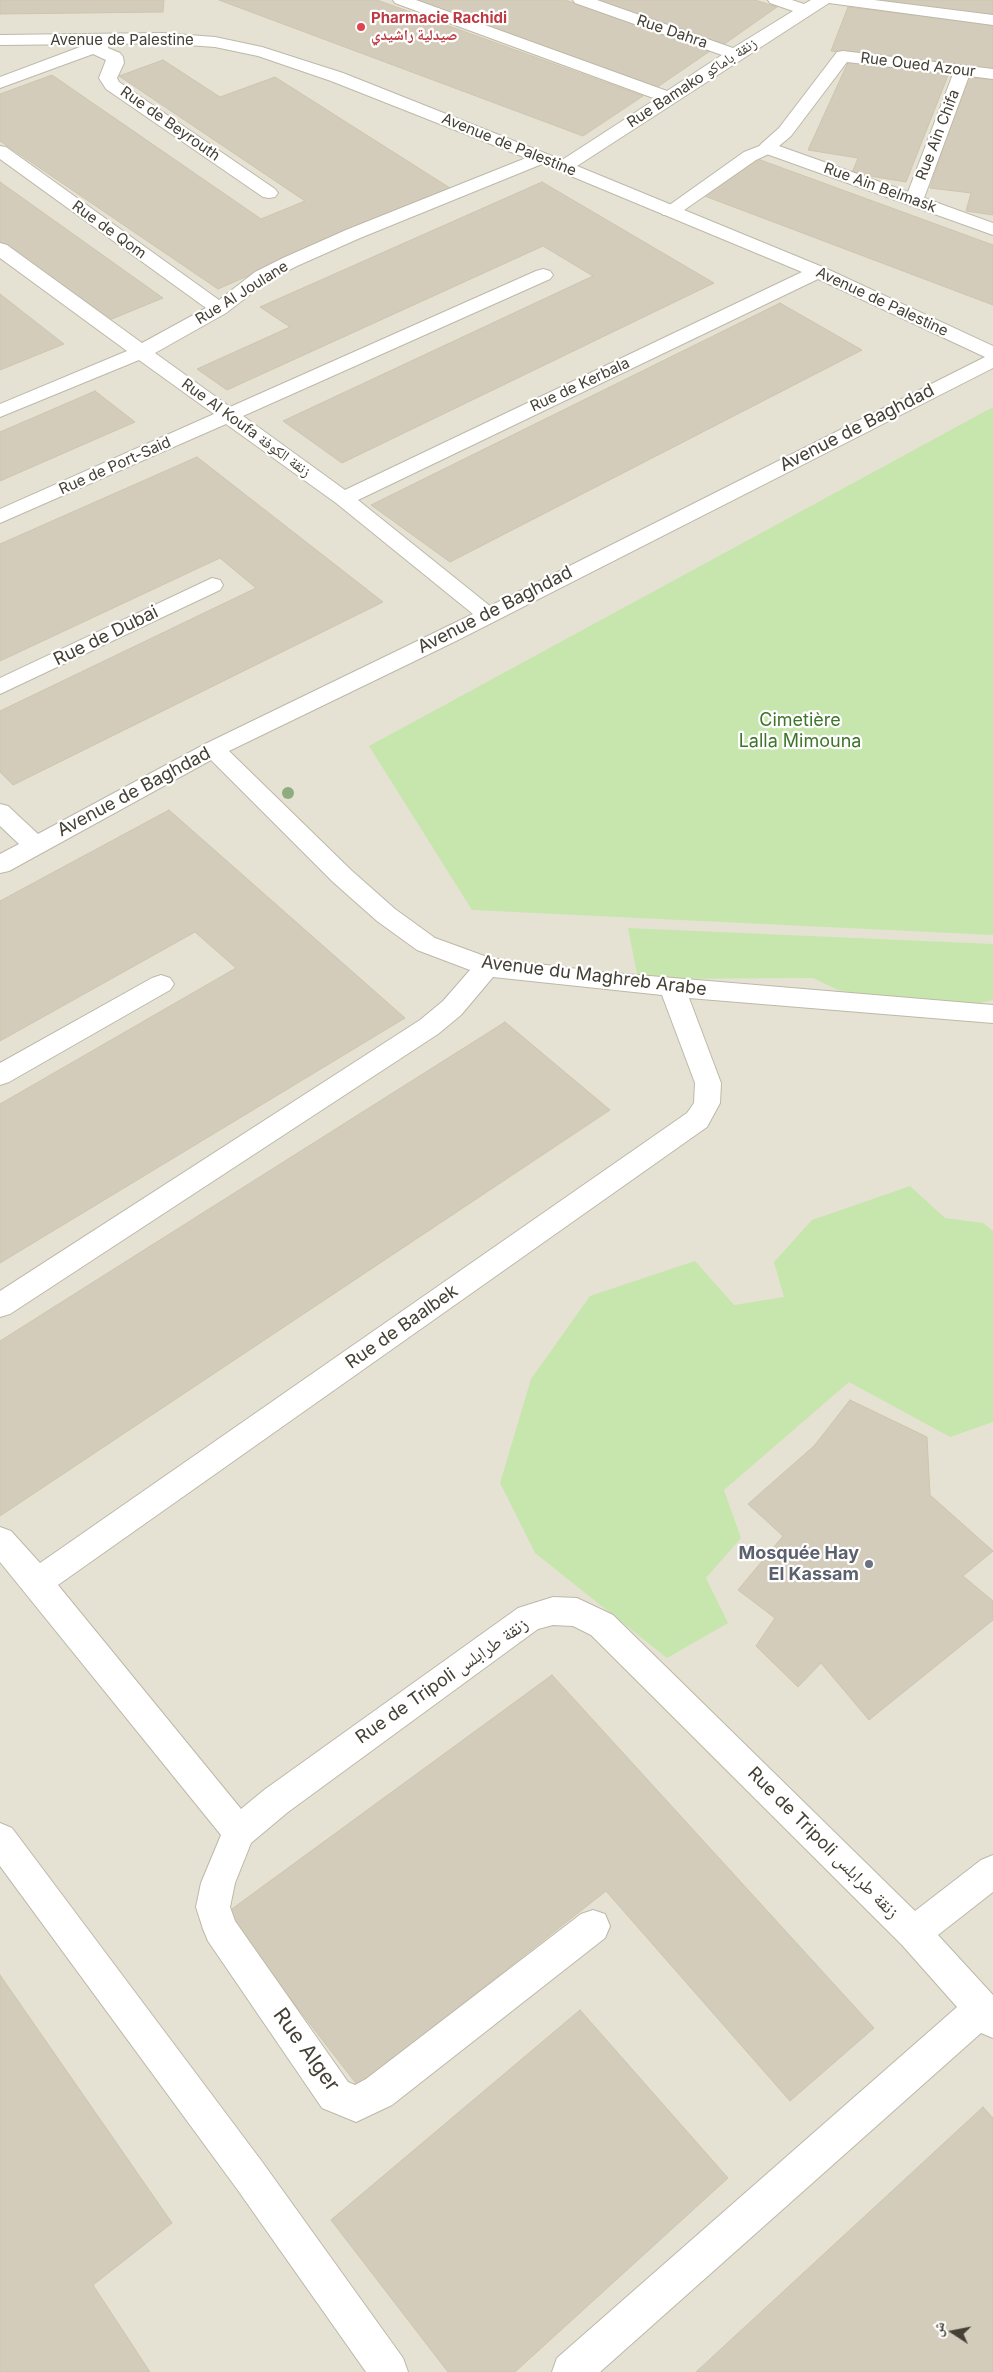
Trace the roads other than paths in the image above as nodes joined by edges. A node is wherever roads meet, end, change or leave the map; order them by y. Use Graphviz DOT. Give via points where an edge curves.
graph roads {
  1 [pos="401,0"];
  2 [pos="581,0"];
  3 [pos="776,0"];
  4 [pos="822,0"];
  5 [pos="835,0"];
  6 [pos="806,10"];
  7 [pos="993,20"];
  8 [pos="111,39"];
  9 [pos="0,40"];
  10 [pos="95,48"];
  11 [pos="734,54"];
  12 [pos="963,70"];
  13 [pos="993,74"];
  14 [pos="0,82"];
  15 [pos="670,98"];
  16 [pos="767,148"];
  17 [pos="0,151"];
  18 [pos="542,158"];
  19 [pos="564,167"];
  20 [pos="269,193"];
  21 [pos="914,200"];
  22 [pos="670,211"];
  23 [pos="993,229"];
  24 [pos="0,249"];
  25 [pos="818,272"];
  26 [pos="543,275"];
  27 [pos="218,309"];
  28 [pos="143,351"];
  29 [pos="993,353"];
  30 [pos="993,360"];
  31 [pos="0,411"];
  32 [pos="230,416"];
  33 [pos="343,498"];
  34 [pos="0,517"];
  35 [pos="212,585"];
  36 [pos="488,614"];
  37 [pos="0,687"];
  38 [pos="213,750"];
  39 [pos="0,812"];
  40 [pos="36,844"];
  41 [pos="0,865"];
  42 [pos="487,967"];
  43 [pos="161,984"];
  44 [pos="672,987"];
  45 [pos="993,1014"];
  46 [pos="0,1075"];
  47 [pos="0,1306"];
  48 [pos="0,1540"];
  49 [pos="37,1582"];
  50 [pos="239,1832"];
  51 [pos="0,1839"];
  52 [pos="993,1871"];
  53 [pos="593,1926"];
  54 [pos="914,1933"];
  55 [pos="988,2015"];
  56 [pos="389,2372"];
  57 [pos="570,2372"];
  1 -- 15 [label="street"];
  2 -- 11 [label="street, Rue Dahra"];
  3 -- 6 [label="street"];
  4 -- 6 [label="street, Rue Bamako زنقة باماكو"];
  5 -- 7 [label="street"];
  6 -- 11 [label="street, Rue Bamako زنقة باماكو"];
  8 -- 9 [label="street, Avenue de Palestine"];
  8 -- 10 [label="street"];
  8 -- 18 [label="street, Avenue de Palestine" via="215,42 262,52 345,80"];
  10 -- 14 [label="street"];
  10 -- 20 [label="street, Rue de Beyrouth" via="114,57 115,63 108,78 112,85"];
  11 -- 15 [label="street, Rue Bamako زنقة باماكو"];
  12 -- 13 [label="street, Rue Oued Azour"];
  12 -- 16 [label="street, Rue Oued Azour" via="843,56 786,132"];
  12 -- 21 [label="street, Rue Ain Chifa"];
  15 -- 19 [label="street, Rue Bamako زنقة باماكو"];
  16 -- 21 [label="street, Rue Ain Belmask"];
  16 -- 22 [label="street" via="750,156"];
  17 -- 27 [label="street, Rue de Qom"];
  18 -- 19 [label="street, Avenue de Palestine"];
  18 -- 27 [label="street, Rue Al Joulane" via="290,262 262,276"];
  19 -- 22 [label="street, Avenue de Palestine"];
  21 -- 23 [label="street, Rue Ain Belmask"];
  22 -- 25 [label="street, Avenue de Palestine"];
  24 -- 28 [label="street, Rue Al Koufa زنقة الكوفة"];
  25 -- 29 [label="street, Avenue de Palestine"];
  25 -- 33 [label="street, Rue de Kerbala"];
  26 -- 32 [label="street, Rue de Port-Said"];
  27 -- 28 [label="street, Rue Al Joulane"];
  28 -- 31 [label="street, Rue Al Joulane"];
  28 -- 32 [label="street, Rue Al Koufa زنقة الكوفة"];
  30 -- 36 [label="street, Avenue de Baghdad"];
  32 -- 33 [label="street, Rue Al Koufa زنقة الكوفة"];
  32 -- 34 [label="street, Rue de Port-Said"];
  33 -- 36 [label="street, Rue Al Koufa زنقة الكوفة"];
  35 -- 37 [label="street, Rue de Dubai"];
  36 -- 38 [label="street, Avenue de Baghdad"];
  38 -- 40 [label="street, Avenue de Baghdad"];
  38 -- 42 [label="street, Avenue du Maghreb Arabe" via="386,915 426,944"];
  39 -- 40 [label="street"];
  40 -- 41 [label="street, Avenue de Baghdad"];
  42 -- 44 [label="street, Avenue du Maghreb Arabe"];
  42 -- 47 [label="street" via="452,1008 428,1027"];
  43 -- 46 [label="street"];
  44 -- 45 [label="street, Avenue du Maghreb Arabe"];
  44 -- 49 [label="street, Rue de Baalbek" via="708,1083 707,1103 697,1120"];
  48 -- 49 [label="street"];
  49 -- 50 [label="street"];
  50 -- 53 [label="street, Rue Alger" via="218,1883 213,1907 220,1929 335,2095 356,2104 379,2092"];
  50 -- 54 [label="street, Rue de Tripoli زنقة طرابلس" via="276,1801 529,1618 553,1611 577,1612 602,1625"];
  51 -- 56 [label="street" via="250,2176"];
  52 -- 54 [label="street, Rue de Tripoli زنقة طرابلس"];
  54 -- 55 [label="street"];
  55 -- 57 [label="street"];
}
